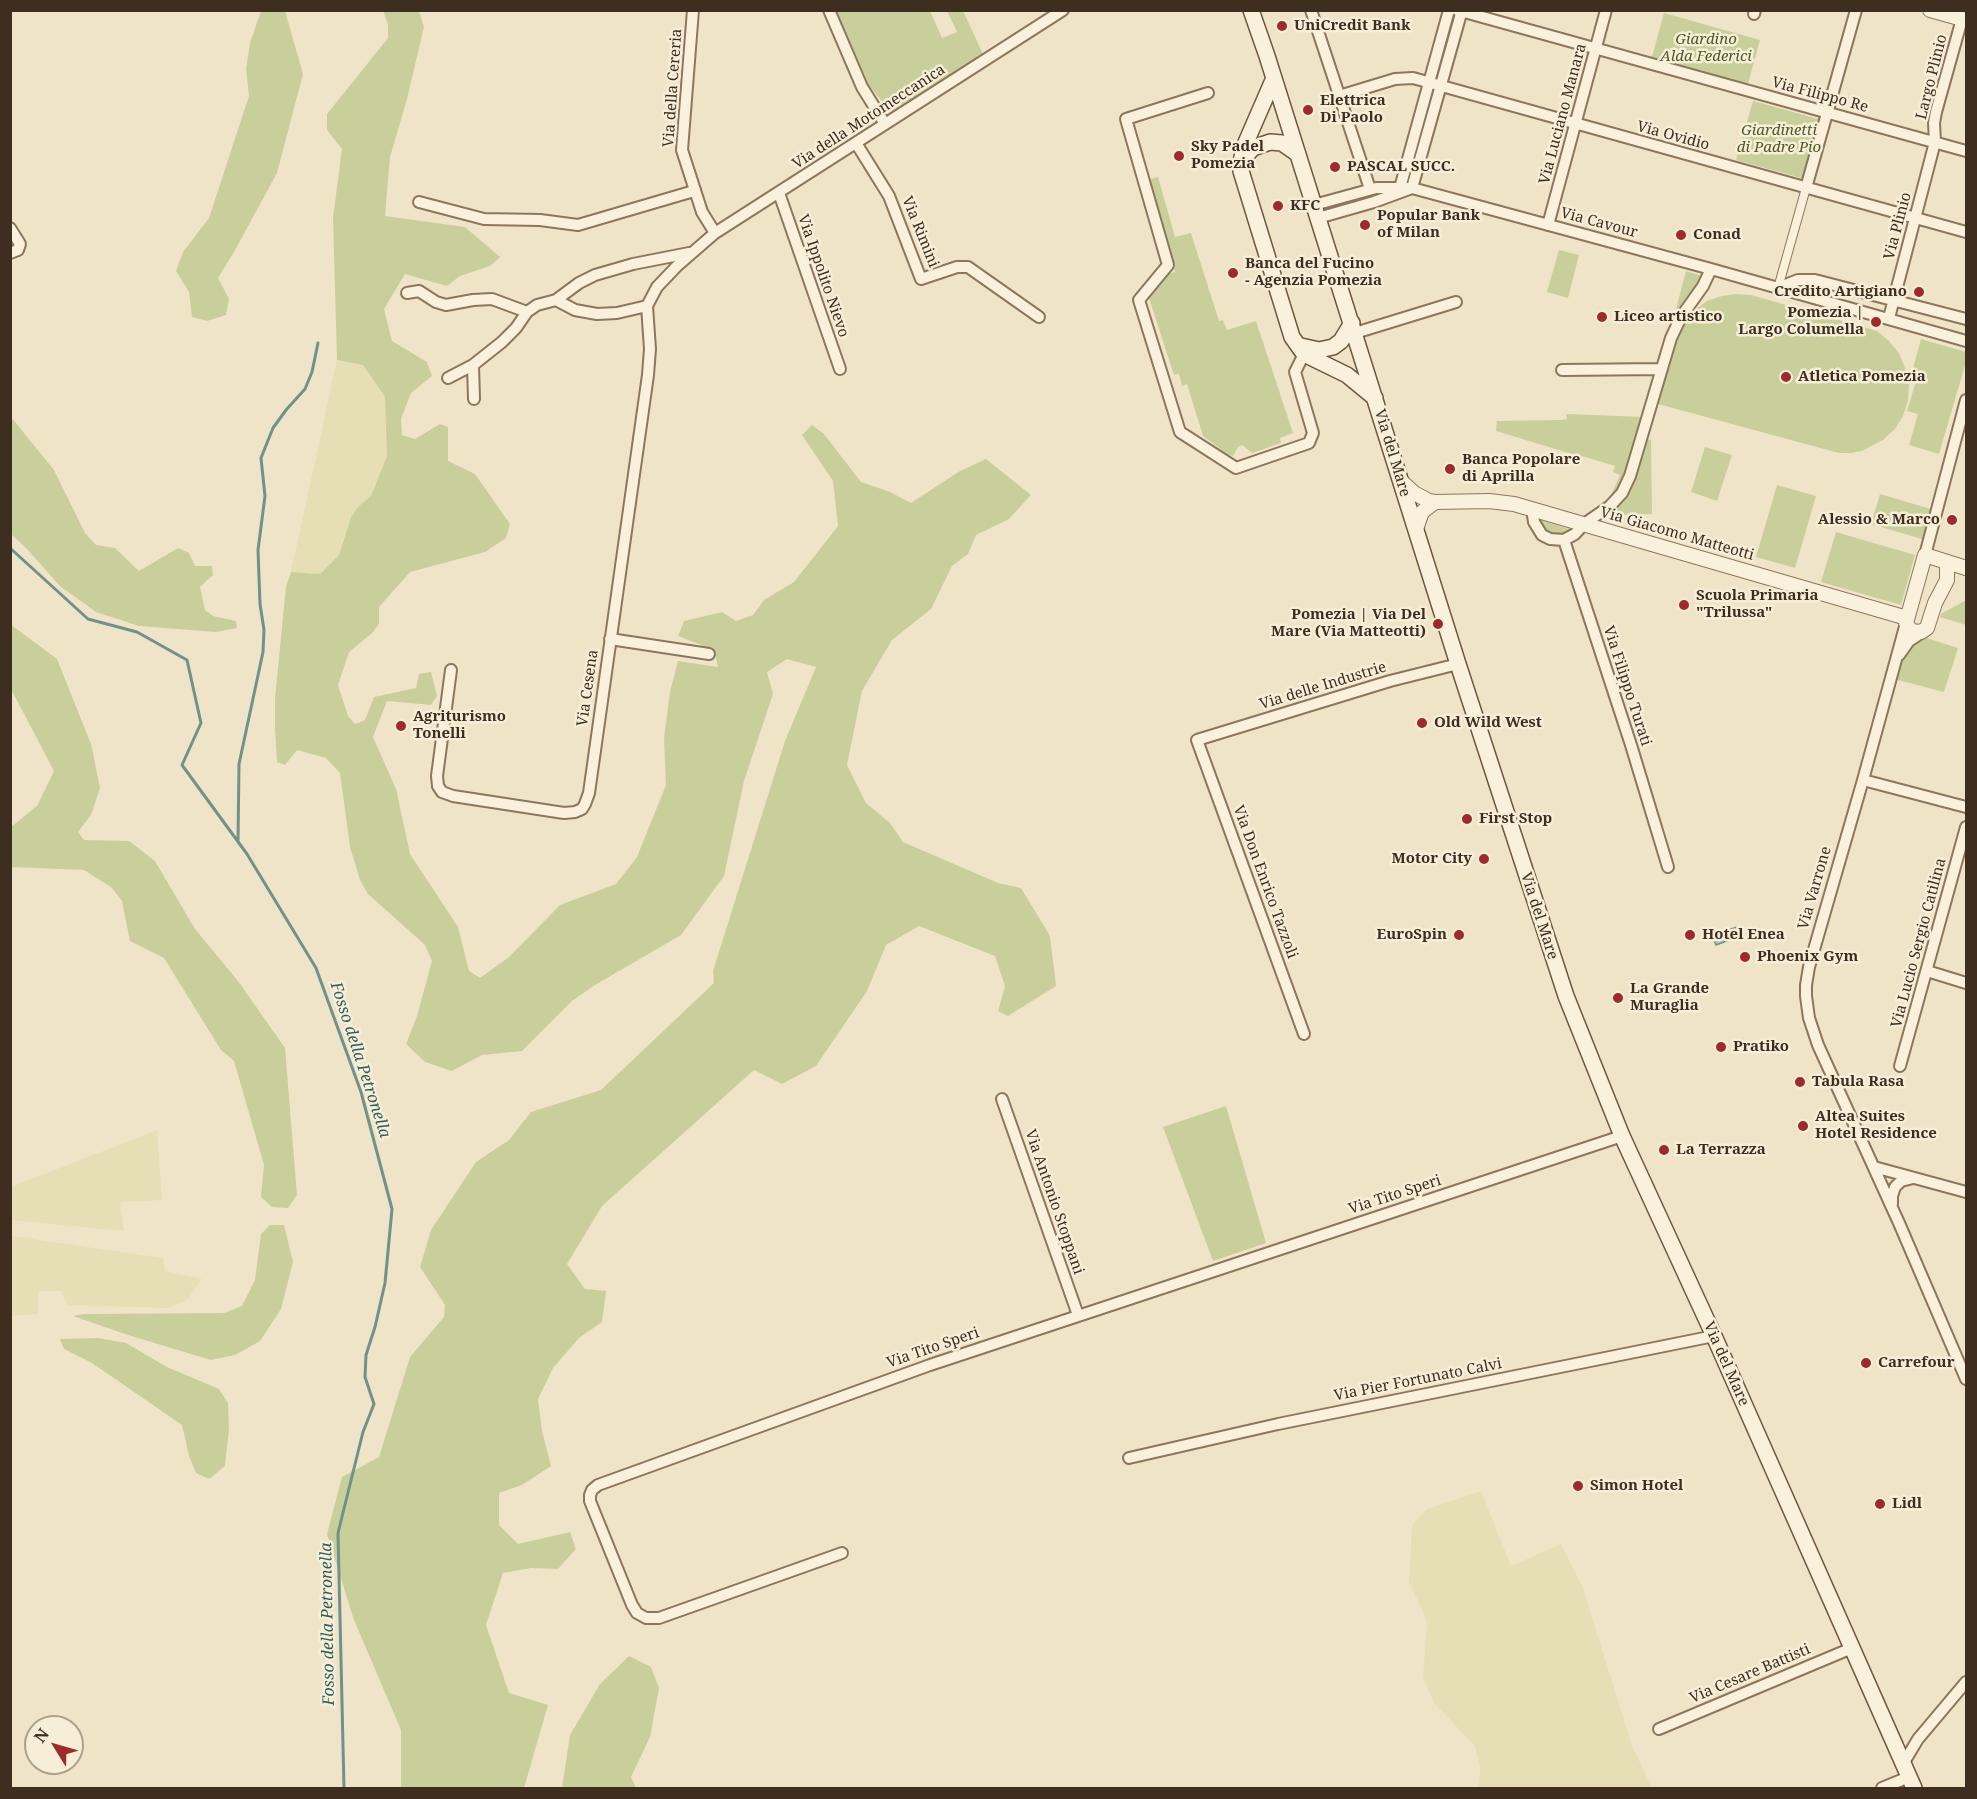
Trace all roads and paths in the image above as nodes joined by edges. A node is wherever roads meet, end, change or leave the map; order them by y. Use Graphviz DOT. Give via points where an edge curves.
graph roads {
  1 [pos="693,10"];
  2 [pos="829,10"];
  3 [pos="1064,10"];
  4 [pos="1251,10"];
  5 [pos="1311,10"];
  6 [pos="1449,10"];
  7 [pos="1606,10"];
  8 [pos="1856,10"];
  9 [pos="1930,10"];
  10 [pos="1460,11"];
  11 [pos="1964,20"];
  12 [pos="1596,49"];
  13 [pos="1274,78"];
  14 [pos="1428,83"];
  15 [pos="1440,87"];
  16 [pos="1208,93"];
  17 [pos="1339,96"];
  18 [pos="1828,113"];
  19 [pos="885,124"];
  20 [pos="1289,124"];
  21 [pos="1575,124"];
  22 [pos="1252,127"];
  23 [pos="1935,142"];
  24 [pos="856,143"];
  25 [pos="1966,151"];
  26 [pos="1298,154"];
  27 [pos="1241,162"];
  28 [pos="1400,188"];
  29 [pos="1412,188"];
  30 [pos="1806,188"];
  31 [pos="1370,189"];
  32 [pos="694,191"];
  33 [pos="779,193"];
  34 [pos="419,202"];
  35 [pos="1316,211"];
  36 [pos="1916,218"];
  37 [pos="1548,225"];
  38 [pos="10,228"];
  39 [pos="1966,232"];
  40 [pos="715,233"];
  41 [pos="692,252"];
  42 [pos="10,253"];
  43 [pos="1711,269"];
  44 [pos="1778,288"];
  45 [pos="406,292"];
  46 [pos="556,300"];
  47 [pos="1893,300"];
  48 [pos="1455,302"];
  49 [pos="647,306"];
  50 [pos="526,312"];
  51 [pos="1039,317"];
  52 [pos="1889,318"];
  53 [pos="1966,319"];
  54 [pos="1353,328"];
  55 [pos="1966,342"];
  56 [pos="1300,348"];
  57 [pos="1361,354"];
  58 [pos="473,364"];
  59 [pos="840,369"];
  60 [pos="1662,369"];
  61 [pos="1562,370"];
  62 [pos="1347,375"];
  63 [pos="1368,376"];
  64 [pos="448,378"];
  65 [pos="1375,398"];
  66 [pos="474,399"];
  67 [pos="1966,400"];
  68 [pos="1402,482"];
  69 [pos="1435,502"];
  70 [pos="1532,509"];
  71 [pos="1584,524"];
  72 [pos="1416,529"];
  73 [pos="1564,540"];
  74 [pos="1925,555"];
  75 [pos="1947,562"];
  76 [pos="1966,568"];
  77 [pos="1966,576"];
  78 [pos="1945,585"];
  79 [pos="1906,620"];
  80 [pos="1924,630"];
  81 [pos="610,639"];
  82 [pos="709,654"];
  83 [pos="1458,664"];
  84 [pos="1894,666"];
  85 [pos="451,670"];
  86 [pos="1197,740"];
  87 [pos="1863,780"];
  88 [pos="1966,807"];
  89 [pos="1966,827"];
  90 [pos="1668,867"];
  91 [pos="1927,971"];
  92 [pos="1966,983"];
  93 [pos="1304,1034"];
  94 [pos="1900,1066"];
  95 [pos="1002,1099"];
  96 [pos="1622,1136"];
  97 [pos="1874,1167"];
  98 [pos="1913,1178"];
  99 [pos="1966,1192"];
  100 [pos="1893,1210"];
  101 [pos="1078,1315"];
  102 [pos="1714,1336"];
  103 [pos="1964,1368"];
  104 [pos="1966,1379"];
  105 [pos="1129,1458"];
  106 [pos="842,1553"];
  107 [pos="1852,1648"];
  108 [pos="1966,1682"];
  109 [pos="1659,1729"];
  110 [pos="1889,1732"];
  111 [pos="1919,1736"];
  112 [pos="1897,1749"];
  113 [pos="1909,1776"];
  114 [pos="1882,1788"];
  1 -- 32 [label="street, Via della Cereria" via="681,145"];
  2 -- 19 [label="street" via="862,87"];
  3 -- 19 [label="street, Via della Motomeccanica"];
  4 -- 13 [label="main road, Via del Mare"];
  5 -- 17 [label="street"];
  6 -- 14 [label="street"];
  7 -- 12 [label="street, Via Luciano Manara"];
  8 -- 18 [label="street"];
  9 -- 11 [label="street"];
  10 -- 12 [label="street, Via Filippo Re"];
  10 -- 15 [label="street"];
  11 -- 23 [label="street, Largo Plinio" via="1936,112"];
  12 -- 18 [label="street, Via Filippo Re"];
  12 -- 21 [label="street, Via Luciano Manara"];
  13 -- 20 [label="main road, Via del Mare"];
  13 -- 22 [label="main road"];
  14 -- 15 [label="street, Via Ovidio"];
  14 -- 17 [label="street, Via Ovidio" via="1395,79"];
  14 -- 28 [label="street"];
  15 -- 21 [label="street, Via Ovidio"];
  15 -- 29 [label="street"];
  16 -- 56 [label="street" via="1126,119 1168,265 1139,300 1180,432 1236,468 1309,443 1313,433 1295,372"];
  17 -- 31 [label="street"];
  18 -- 23 [label="street, Via Filippo Re"];
  18 -- 30 [label="street"];
  19 -- 24 [label="street, Via della Motomeccanica"];
  20 -- 22 [label="main road" via="1267,118"];
  20 -- 26 [label="main road, Via del Mare"];
  21 -- 30 [label="street, Via Ovidio"];
  21 -- 37 [label="street, Via Luciano Manara"];
  22 -- 27 [label="main road"];
  23 -- 25 [label="street, Via Filippo Re"];
  23 -- 36 [label="street, Via Plinio"];
  24 -- 33 [label="street, Via della Motomeccanica"];
  24 -- 51 [label="street, Via Rimini" via="889,196 921,279 953,267 968,267"];
  26 -- 27 [label="main road" via="1282,144 1265,143 1250,151"];
  26 -- 35 [label="main road, Via del Mare"];
  27 -- 56 [label="main road" via="1292,337"];
  28 -- 29 [label="street, Via Cavour"];
  28 -- 31 [label="street, Via Cavour"];
  29 -- 35 [label="street" via="1374,202"];
  29 -- 37 [label="street, Via Cavour"];
  30 -- 36 [label="street, Via Ovidio"];
  30 -- 44 [label="street"];
  31 -- 35 [label="street, Via Cavour"];
  32 -- 34 [label="street" via="578,225 483,219"];
  32 -- 40 [label="street, Via della Cereria"];
  33 -- 40 [label="street, Via della Motomeccanica"];
  33 -- 59 [label="street, Via Ippolito Nievo"];
  35 -- 54 [label="main road, Via del Mare"];
  36 -- 39 [label="street, Via Ovidio"];
  36 -- 47 [label="street, Via Plinio"];
  37 -- 43 [label="street, Via Cavour"];
  38 -- 42 [label="street" via="20,244 18,250"];
  40 -- 41 [label="street, Via della Motomeccanica"];
  41 -- 46 [label="street, Via della Motomeccanica" via="595,275"];
  41 -- 49 [label="street, Via della Motomeccanica" via="664,279"];
  43 -- 44 [label="street, Via Cavour"];
  43 -- 60 [label="street" via="1676,326"];
  44 -- 47 [label="street" via="1798,280 1815,280"];
  44 -- 52 [label="street, Via Cavour"];
  45 -- 50 [label="street" via="418,291 446,304 492,299"];
  46 -- 49 [label="street" via="575,310 597,314"];
  46 -- 50 [label="street, Via della Motomeccanica"];
  47 -- 52 [label="street, Via Plinio"];
  47 -- 53 [label="street"];
  48 -- 54 [label="street"];
  49 -- 81 [label="street, Via Cesena" via="648,375"];
  50 -- 58 [label="street" via="507,338"];
  52 -- 55 [label="street, Via Cavour"];
  54 -- 56 [label="main road" via="1330,348"];
  54 -- 57 [label="main road, Via del Mare"];
  56 -- 62 [label="main road"];
  57 -- 62 [label="main road" via="1356,367"];
  57 -- 63 [label="main road, Via del Mare"];
  58 -- 64 [label="street"];
  58 -- 66 [label="street"];
  60 -- 61 [label="street"];
  60 -- 71 [label="street" via="1625,488"];
  62 -- 63 [label="main road"];
  62 -- 65 [label="main road"];
  63 -- 65 [label="main road, Via del Mare"];
  65 -- 68 [label="main road, Via del Mare"];
  67 -- 74 [label="street, Via Varrone"];
  68 -- 69 [label="street, Via Giacomo Matteotti" via="1419,496"];
  68 -- 72 [label="main road, Via del Mare"];
  69 -- 70 [label="street, Via Giacomo Matteotti" via="1489,501"];
  69 -- 72 [label="street" via="1422,512"];
  70 -- 71 [label="street, Via Giacomo Matteotti"];
  70 -- 73 [label="street" via="1539,532 1550,539"];
  71 -- 73 [label="street"];
  71 -- 79 [label="street, Via Giacomo Matteotti"];
  72 -- 83 [label="main road, Via del Mare"];
  73 -- 90 [label="street, Via Filippo Turati"];
  74 -- 75 [label="street"];
  74 -- 79 [label="street, Via Varrone"];
  75 -- 76 [label="street"];
  75 -- 78 [label="street"];
  77 -- 78 [label="street"];
  78 -- 80 [label="street"];
  79 -- 80 [label="street, Via Giacomo Matteotti" via="1911,631"];
  79 -- 84 [label="street, Via Varrone"];
  80 -- 84 [label="street, Via Varrone" via="1906,645"];
  81 -- 82 [label="street"];
  81 -- 85 [label="street, Via Cesena" via="589,793 584,807 572,813 453,796 440,789 437,772"];
  83 -- 86 [label="street, Via delle Industrie"];
  83 -- 96 [label="main road, Via del Mare" via="1555,965"];
  84 -- 87 [label="street, Via Varrone"];
  86 -- 93 [label="street, Via Don Enrico Tazzoli"];
  87 -- 88 [label="street"];
  87 -- 97 [label="street, Via Varrone" via="1809,967 1806,990 1815,1036"];
  89 -- 91 [label="street, Via Lucio Sergio Catilina"];
  91 -- 92 [label="street"];
  91 -- 94 [label="street, Via Lucio Sergio Catilina"];
  95 -- 101 [label="street, Via Antonio Stoppani"];
  96 -- 101 [label="street, Via Tito Speri"];
  96 -- 102 [label="main road, Via del Mare"];
  97 -- 98 [label="street"];
  97 -- 100 [label="street, Via Varrone"];
  98 -- 99 [label="street"];
  98 -- 100 [label="street" via="1895,1187"];
  100 -- 103 [label="street, Via Varrone"];
  101 -- 106 [label="street, Via Tito Speri" via="608,1481 596,1486 590,1495 632,1605 646,1618 659,1618"];
  102 -- 105 [label="street, Via Pier Fortunato Calvi"];
  102 -- 107 [label="main road, Via del Mare"];
  103 -- 104 [label="street, Via Varrone"];
  107 -- 109 [label="street, Via Cesare Battisti"];
  107 -- 110 [label="main road, Via del Mare"];
  108 -- 111 [label="street"];
  110 -- 111 [label="street" via="1902,1740"];
  110 -- 112 [label="main road, Via del Mare"];
  111 -- 112 [label="street"];
  111 -- 113 [label="street"];
  112 -- 113 [label="main road, Via del Mare"];
  113 -- 114 [label="street"];
}
